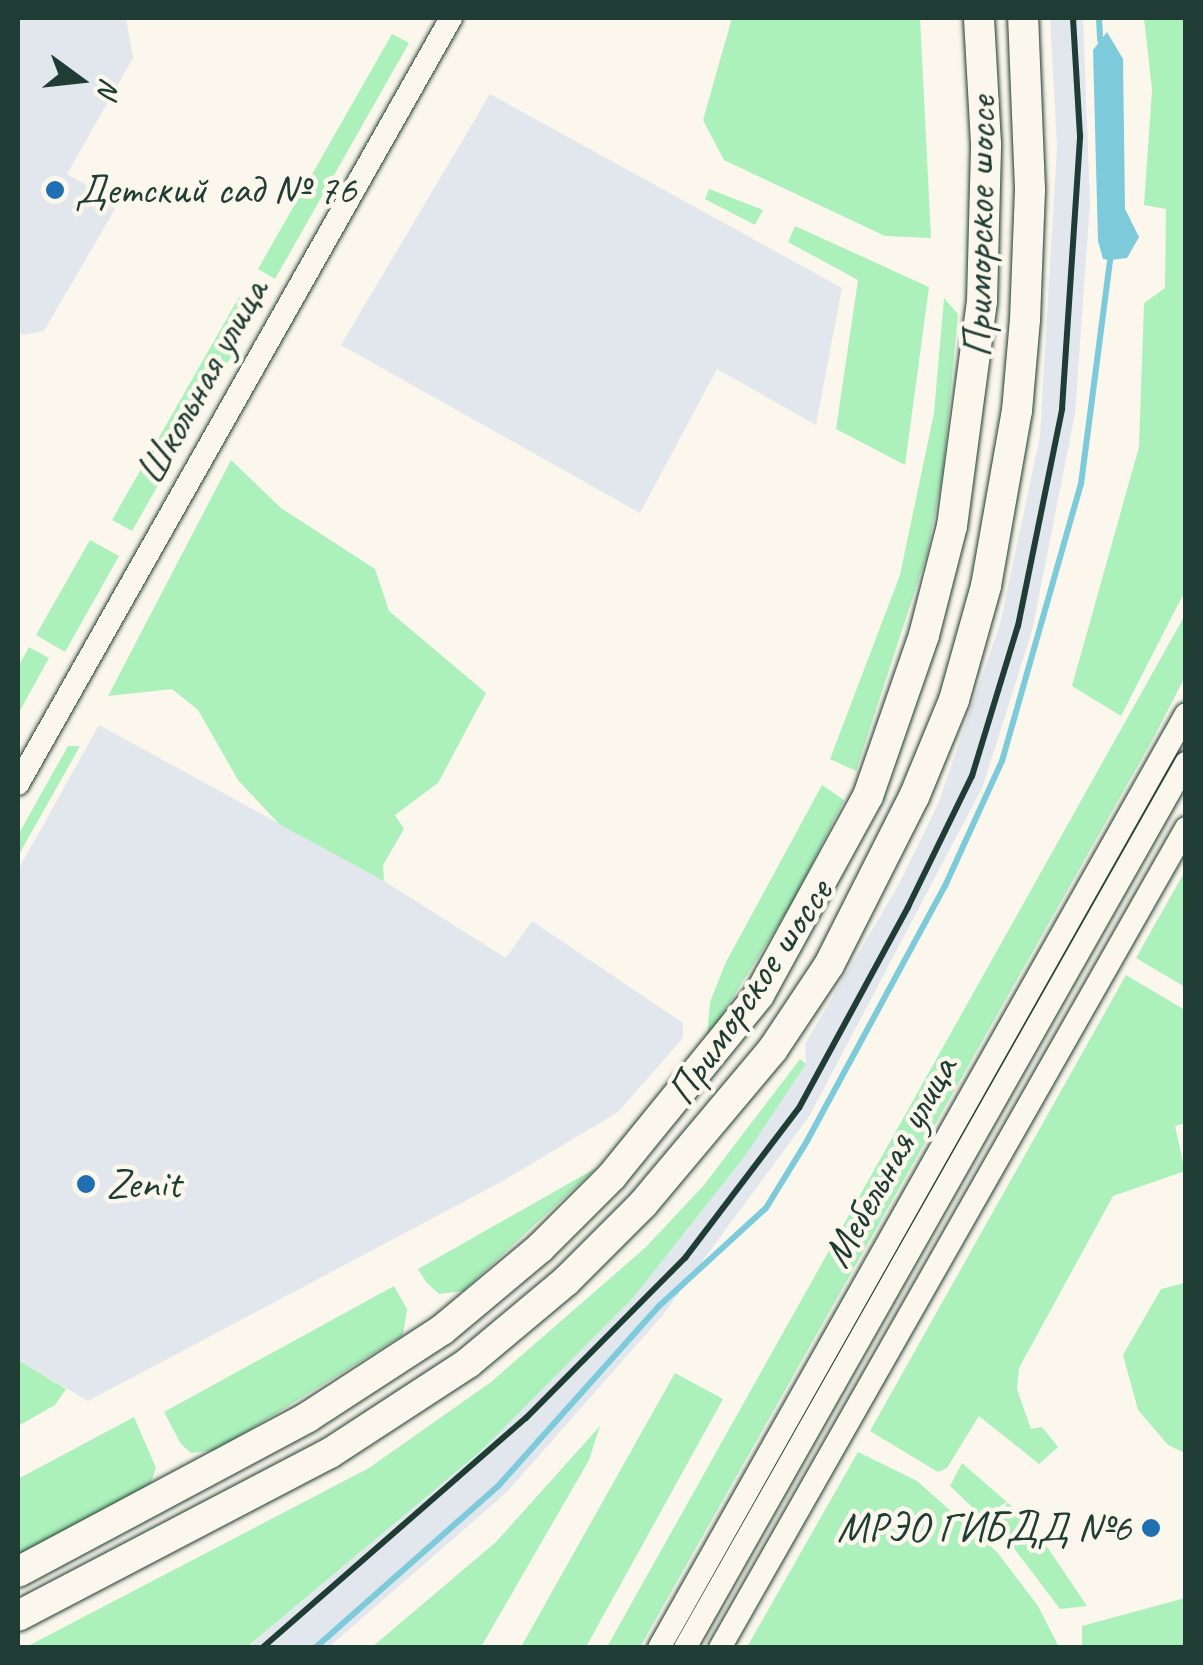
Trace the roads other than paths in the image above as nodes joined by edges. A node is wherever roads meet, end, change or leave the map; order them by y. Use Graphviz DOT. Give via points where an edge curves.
graph roads {
  1 [pos="451,18"];
  2 [pos="979,18"];
  3 [pos="1023,18"];
  4 [pos="1186,714"];
  5 [pos="1186,763"];
  6 [pos="18,784"];
  7 [pos="1186,828"];
  8 [pos="18,1572"];
  9 [pos="18,1616"];
  10 [pos="659,1648"];
  11 [pos="685,1648"];
  12 [pos="720,1648"];
  1 -- 6 [label="street, Школьная улица"];
  2 -- 8 [label="main road, Приморское шоссе" via="986,144 982,301 952,526 914,668 868,796 759,995 612,1176 540,1248 442,1330 308,1417"];
  3 -- 9 [label="main road, Приморское шоссе" via="1030,189 1025,320 1012,444 986,586 954,700 914,797 829,965 742,1088 643,1204 566,1281 468,1363 330,1453"];
  4 -- 10 [label="street, Мебельная улица"];
  5 -- 11 [label="street, Мебельная улица"];
  7 -- 12 [label="street"];
}
